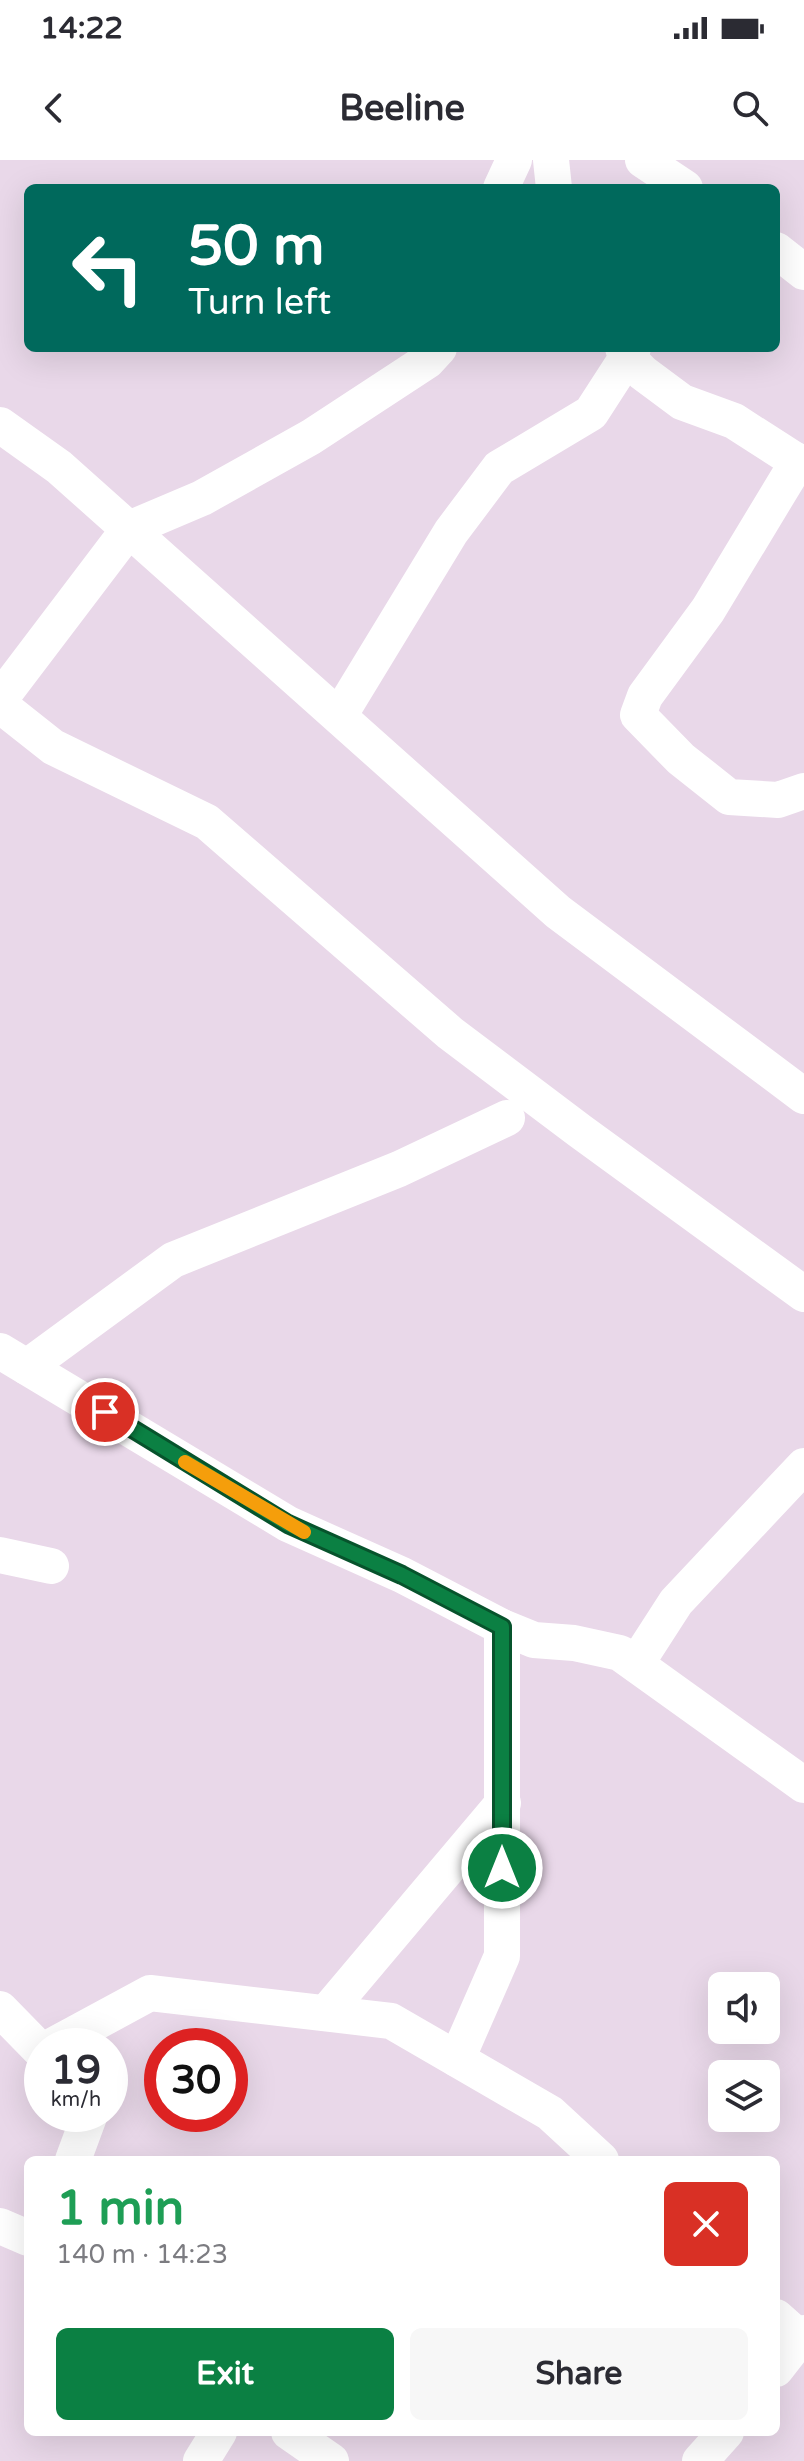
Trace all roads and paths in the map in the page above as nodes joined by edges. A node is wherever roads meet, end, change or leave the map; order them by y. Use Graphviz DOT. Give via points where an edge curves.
graph roads {
  1 [pos="514,160"];
  2 [pos="551,160"];
  3 [pos="643,160"];
  4 [pos="503,184"];
  5 [pos="554,184"];
  6 [pos="679,184"];
  7 [pos="780,253"];
  8 [pos="804,272"];
  9 [pos="435,352"];
  10 [pos="626,352"];
  11 [pos="628,352"];
  12 [pos="0,425"];
  13 [pos="801,463"];
  14 [pos="129,529"];
  15 [pos="0,702"];
  16 [pos="339,716"];
  17 [pos="804,791"];
  18 [pos="804,1095"];
  19 [pos="507,1118"];
  20 [pos="804,1294"];
  21 [pos="14,1359"];
  22 [pos="800,1477"];
  23 [pos="0,1555"];
  24 [pos="51,1566"];
  25 [pos="502,1627"];
  26 [pos="636,1664"];
  27 [pos="804,1785"];
  28 [pos="503,1803"];
  29 [pos="0,2009"];
  30 [pos="326,2013"];
  31 [pos="85,2028"];
  32 [pos="24,2034"];
  33 [pos="457,2059"];
  34 [pos="83,2132"];
  35 [pos="74,2156"];
  36 [pos="597,2156"];
  37 [pos="0,2226"];
  38 [pos="24,2236"];
  39 [pos="796,2333"];
  40 [pos="780,2362"];
  41 [pos="217,2436"];
  42 [pos="295,2436"];
  43 [pos="722,2436"];
  44 [pos="201,2461"];
  45 [pos="331,2461"];
  46 [pos="700,2461"];
  1 -- 4 [label="street"];
  2 -- 5 [label="street"];
  3 -- 6 [label="street"];
  7 -- 8 [label="street"];
  9 -- 14 [label="street" via="311,437 202,498"];
  10 -- 16 [label="street" via="591,413 499,468 451,532"];
  11 -- 13 [label="street" via="643,373 682,402 734,421"];
  12 -- 14 [label="street" via="59,467"];
  13 -- 17 [label="street" via="708,610 645,696 638,715 729,797 778,800"];
  14 -- 15 [label="street"];
  14 -- 16 [label="street"];
  15 -- 20 [label="street" via="53,747 207,822 450,1033"];
  16 -- 18 [label="street" via="558,912"];
  19 -- 21 [label="street" via="399,1169 173,1260"];
  21 -- 25 [label="street" via="288,1524"];
  22 -- 26 [label="street" via="676,1602"];
  23 -- 24 [label="street"];
  25 -- 26 [label="street" via="534,1640 620,1653"];
  25 -- 28 [label="street"];
  26 -- 27 [label="street"];
  28 -- 30 [label="street"];
  28 -- 33 [label="street" via="502,1956"];
  29 -- 32 [label="street"];
  30 -- 31 [label="street" via="150,1993"];
  30 -- 33 [label="street" via="391,2021"];
  33 -- 36 [label="street" via="550,2113"];
  34 -- 35 [label="street"];
  37 -- 38 [label="street"];
  39 -- 40 [label="street"];
  41 -- 44 [label="street"];
  42 -- 45 [label="street"];
  43 -- 46 [label="street"];
}
